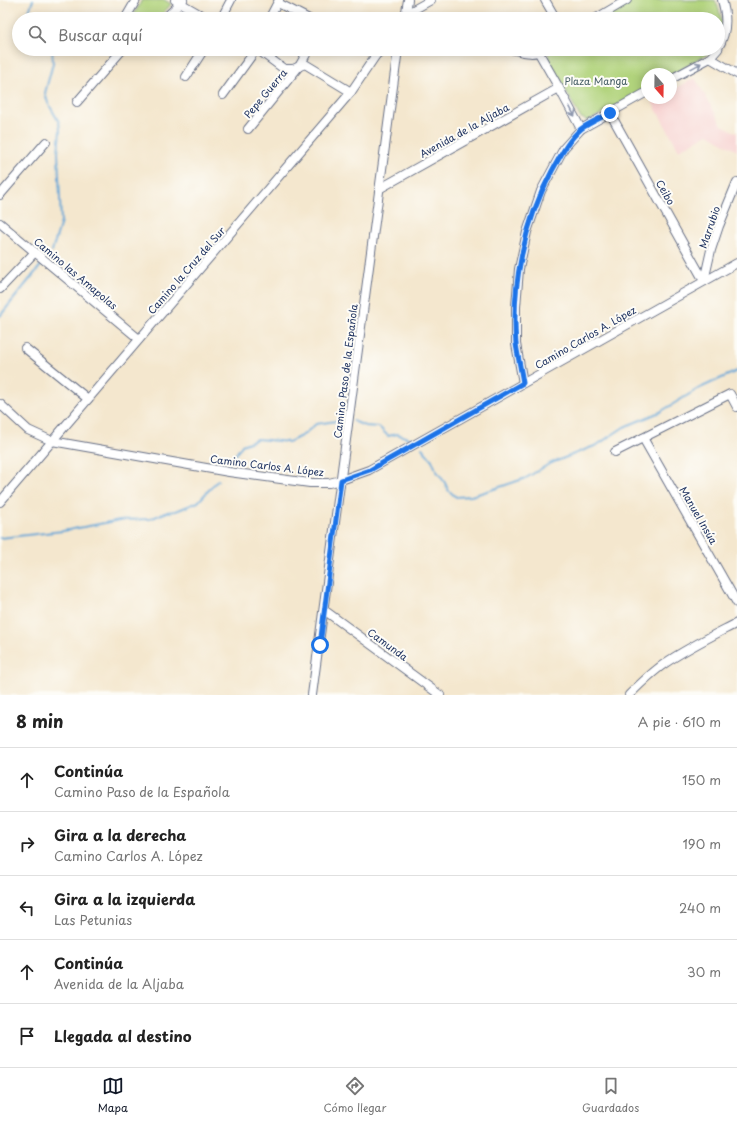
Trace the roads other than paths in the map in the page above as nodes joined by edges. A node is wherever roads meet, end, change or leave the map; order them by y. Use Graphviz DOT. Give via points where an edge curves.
graph roads {
  1 [pos="136,0"];
  2 [pos="231,0"];
  3 [pos="408,0"];
  4 [pos="431,0"];
  5 [pos="545,0"];
  6 [pos="627,0"];
  7 [pos="722,0"];
  8 [pos="180,1"];
  9 [pos="279,1"];
  10 [pos="129,12"];
  11 [pos="170,12"];
  12 [pos="197,12"];
  13 [pos="225,12"];
  14 [pos="273,12"];
  15 [pos="297,12"];
  16 [pos="406,12"];
  17 [pos="413,12"];
  18 [pos="552,12"];
  19 [pos="607,12"];
  20 [pos="725,12"];
  21 [pos="725,14"];
  22 [pos="725,28"];
  23 [pos="117,56"];
  24 [pos="200,56"];
  25 [pos="251,56"];
  26 [pos="266,56"];
  27 [pos="305,56"];
  28 [pos="375,56"];
  29 [pos="397,56"];
  30 [pos="544,56"];
  31 [pos="710,58"];
  32 [pos="300,65"];
  33 [pos="737,74"];
  34 [pos="677,76"];
  35 [pos="186,77"];
  36 [pos="559,88"];
  37 [pos="351,92"];
  38 [pos="224,95"];
  39 [pos="641,95"];
  40 [pos="77,102"];
  41 [pos="610,113"];
  42 [pos="248,128"];
  43 [pos="581,129"];
  44 [pos="46,142"];
  45 [pos="737,182"];
  46 [pos="379,189"];
  47 [pos="0,195"];
  48 [pos="0,223"];
  49 [pos="35,252"];
  50 [pos="737,263"];
  51 [pos="704,281"];
  52 [pos="0,290"];
  53 [pos="139,339"];
  54 [pos="26,348"];
  55 [pos="523,383"];
  56 [pos="88,399"];
  57 [pos="0,404"];
  58 [pos="737,407"];
  59 [pos="643,438"];
  60 [pos="52,441"];
  61 [pos="615,452"];
  62 [pos="341,480"];
  63 [pos="0,502"];
  64 [pos="737,602"];
  65 [pos="324,610"];
  66 [pos="737,623"];
  67 [pos="312,695"];
  68 [pos="440,695"];
  69 [pos="629,695"];
  1 -- 10 [label="street"];
  2 -- 13 [label="street"];
  3 -- 16 [label="street"];
  4 -- 17 [label="street"];
  5 -- 18 [label="street"];
  6 -- 19 [label="street"];
  7 -- 20 [label="street"];
  8 -- 11 [label="street"];
  8 -- 12 [label="street"];
  9 -- 14 [label="street"];
  9 -- 15 [label="street"];
  21 -- 22 [label="street"];
  23 -- 40 [label="street"];
  24 -- 35 [label="street"];
  25 -- 38 [label="street"];
  26 -- 32 [label="street" via="284,69 293,69"];
  27 -- 32 [label="street, Pepe Guerra"];
  28 -- 37 [label="street, Camino la Cruz del Sur"];
  29 -- 46 [label="street, Camino Paso de la Española"];
  30 -- 36 [label="street"];
  31 -- 33 [label="street"];
  34 -- 31 [label="street, one-way"];
  32 -- 37 [label="street" via="305,64"];
  32 -- 42 [label="street, Pepe Guerra"];
  36 -- 43 [label="street, one-way"];
  36 -- 46 [label="street, Avenida de la Aljaba"];
  37 -- 53 [label="street, Camino la Cruz del Sur"];
  39 -- 41 [label="street"];
  41 -- 43 [label="street"];
  41 -- 51 [label="street, Ceibo"];
  43 -- 55 [label="street" via="564,148 541,191 527,232 519,269 516,307 516,344"];
  44 -- 47 [label="street"];
  45 -- 51 [label="street, Marrubio" via="711,250"];
  46 -- 62 [label="street, Camino Paso de la Española"];
  48 -- 49 [label="street, Camino las Amapolas"];
  49 -- 52 [label="street"];
  49 -- 53 [label="street, Camino las Amapolas"];
  50 -- 51 [label="street, Camino Carlos A. López"];
  51 -- 55 [label="street, Camino Carlos A. López"];
  53 -- 56 [label="street, Camino la Cruz del Sur"];
  54 -- 56 [label="street"];
  55 -- 62 [label="street, Camino Carlos A. López" via="370,470"];
  56 -- 60 [label="street, Camino la Cruz del Sur"];
  57 -- 60 [label="street, Camino Carlos A. López" via="28,430"];
  58 -- 59 [label="street" via="730,394"];
  59 -- 61 [label="street"];
  59 -- 64 [label="street, Manuel Insúa"];
  60 -- 62 [label="street, Camino Carlos A. López" via="229,472 310,483"];
  60 -- 63 [label="street, Camino la Cruz del Sur"];
  62 -- 65 [label="street, Camino Paso de la Española"];
  65 -- 67 [label="street, Camino Paso de la Española"];
  65 -- 68 [label="street, Camunda"];
  66 -- 69 [label="street" via="664,664"];
}
